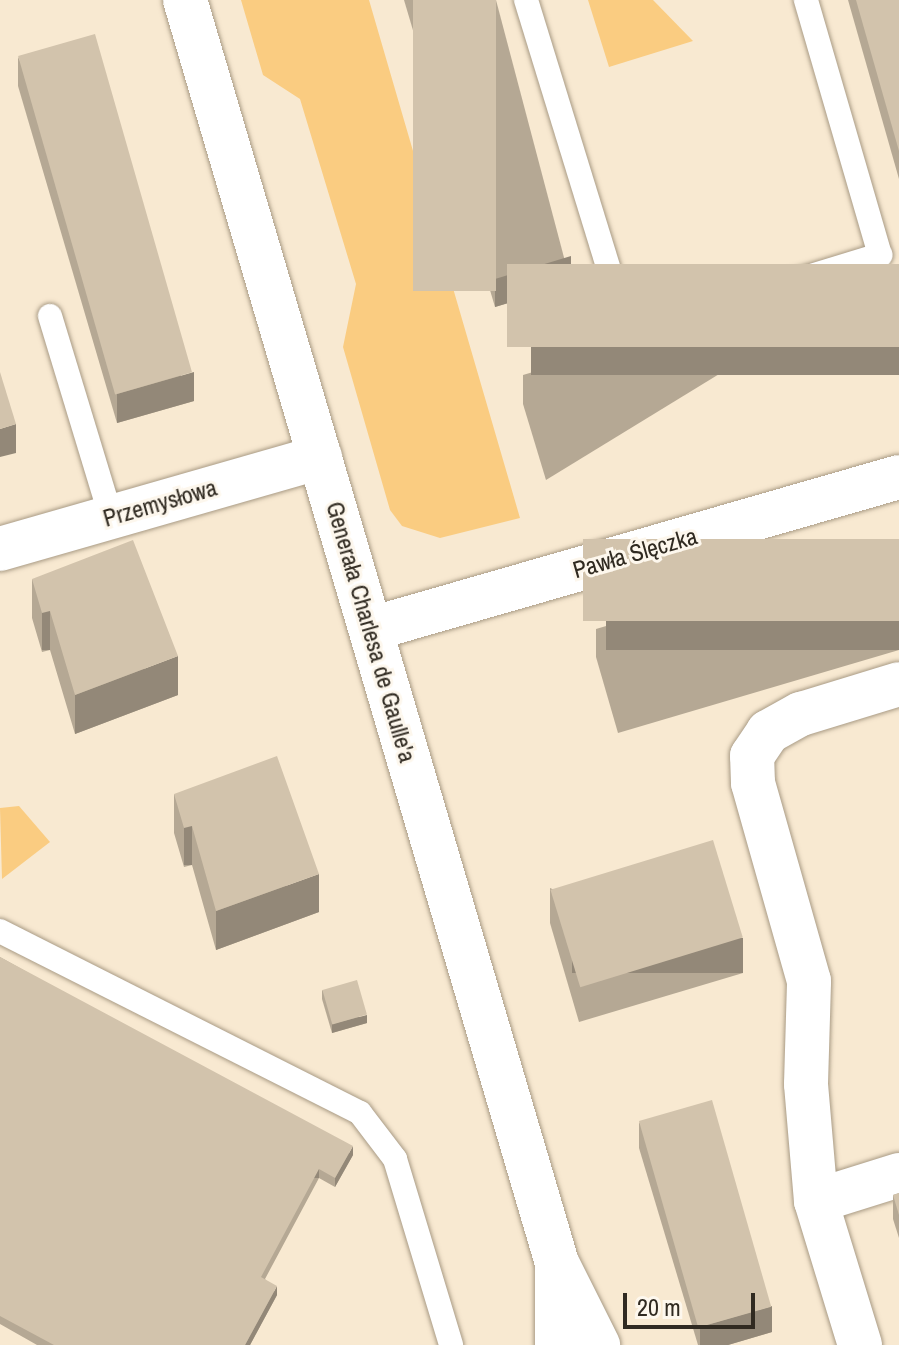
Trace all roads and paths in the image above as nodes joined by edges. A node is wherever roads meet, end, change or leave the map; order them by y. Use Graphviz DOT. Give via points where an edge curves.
graph roads {
  1 [pos="185,0"];
  2 [pos="526,0"];
  3 [pos="806,0"];
  4 [pos="50,316"];
  5 [pos="320,457"];
  6 [pos="899,477"];
  7 [pos="111,517"];
  8 [pos="0,549"];
  9 [pos="371,629"];
  10 [pos="899,684"];
  11 [pos="0,931"];
  12 [pos="899,1175"];
  13 [pos="816,1201"];
  14 [pos="557,1263"];
  15 [pos="451,1345"];
  16 [pos="557,1345"];
  17 [pos="598,1345"];
  18 [pos="860,1345"];
  1 -- 5 [label="street, Generała Charlesa de Gaulle'a"];
  2 -- 3 [label="lane" via="628,332 880,255"];
  4 -- 7 [label="lane"];
  5 -- 7 [label="street, Przemysłowa"];
  5 -- 9 [label="street, Generała Charlesa de Gaulle'a"];
  6 -- 9 [label="street, Pawła Ślęczka"];
  7 -- 8 [label="street, Przemysłowa"];
  9 -- 14 [label="street, Generała Charlesa de Gaulle'a"];
  10 -- 13 [label="street" via="801,714 768,732 752,756 753,783 809,981 806,1084"];
  11 -- 15 [label="lane" via="360,1113 395,1159"];
  12 -- 13 [label="street"];
  13 -- 18 [label="street"];
  14 -- 16 [label="street, Generała Charlesa de Gaulle'a"];
  14 -- 17 [label="street, Generała Charlesa de Gaulle'a"];
}
